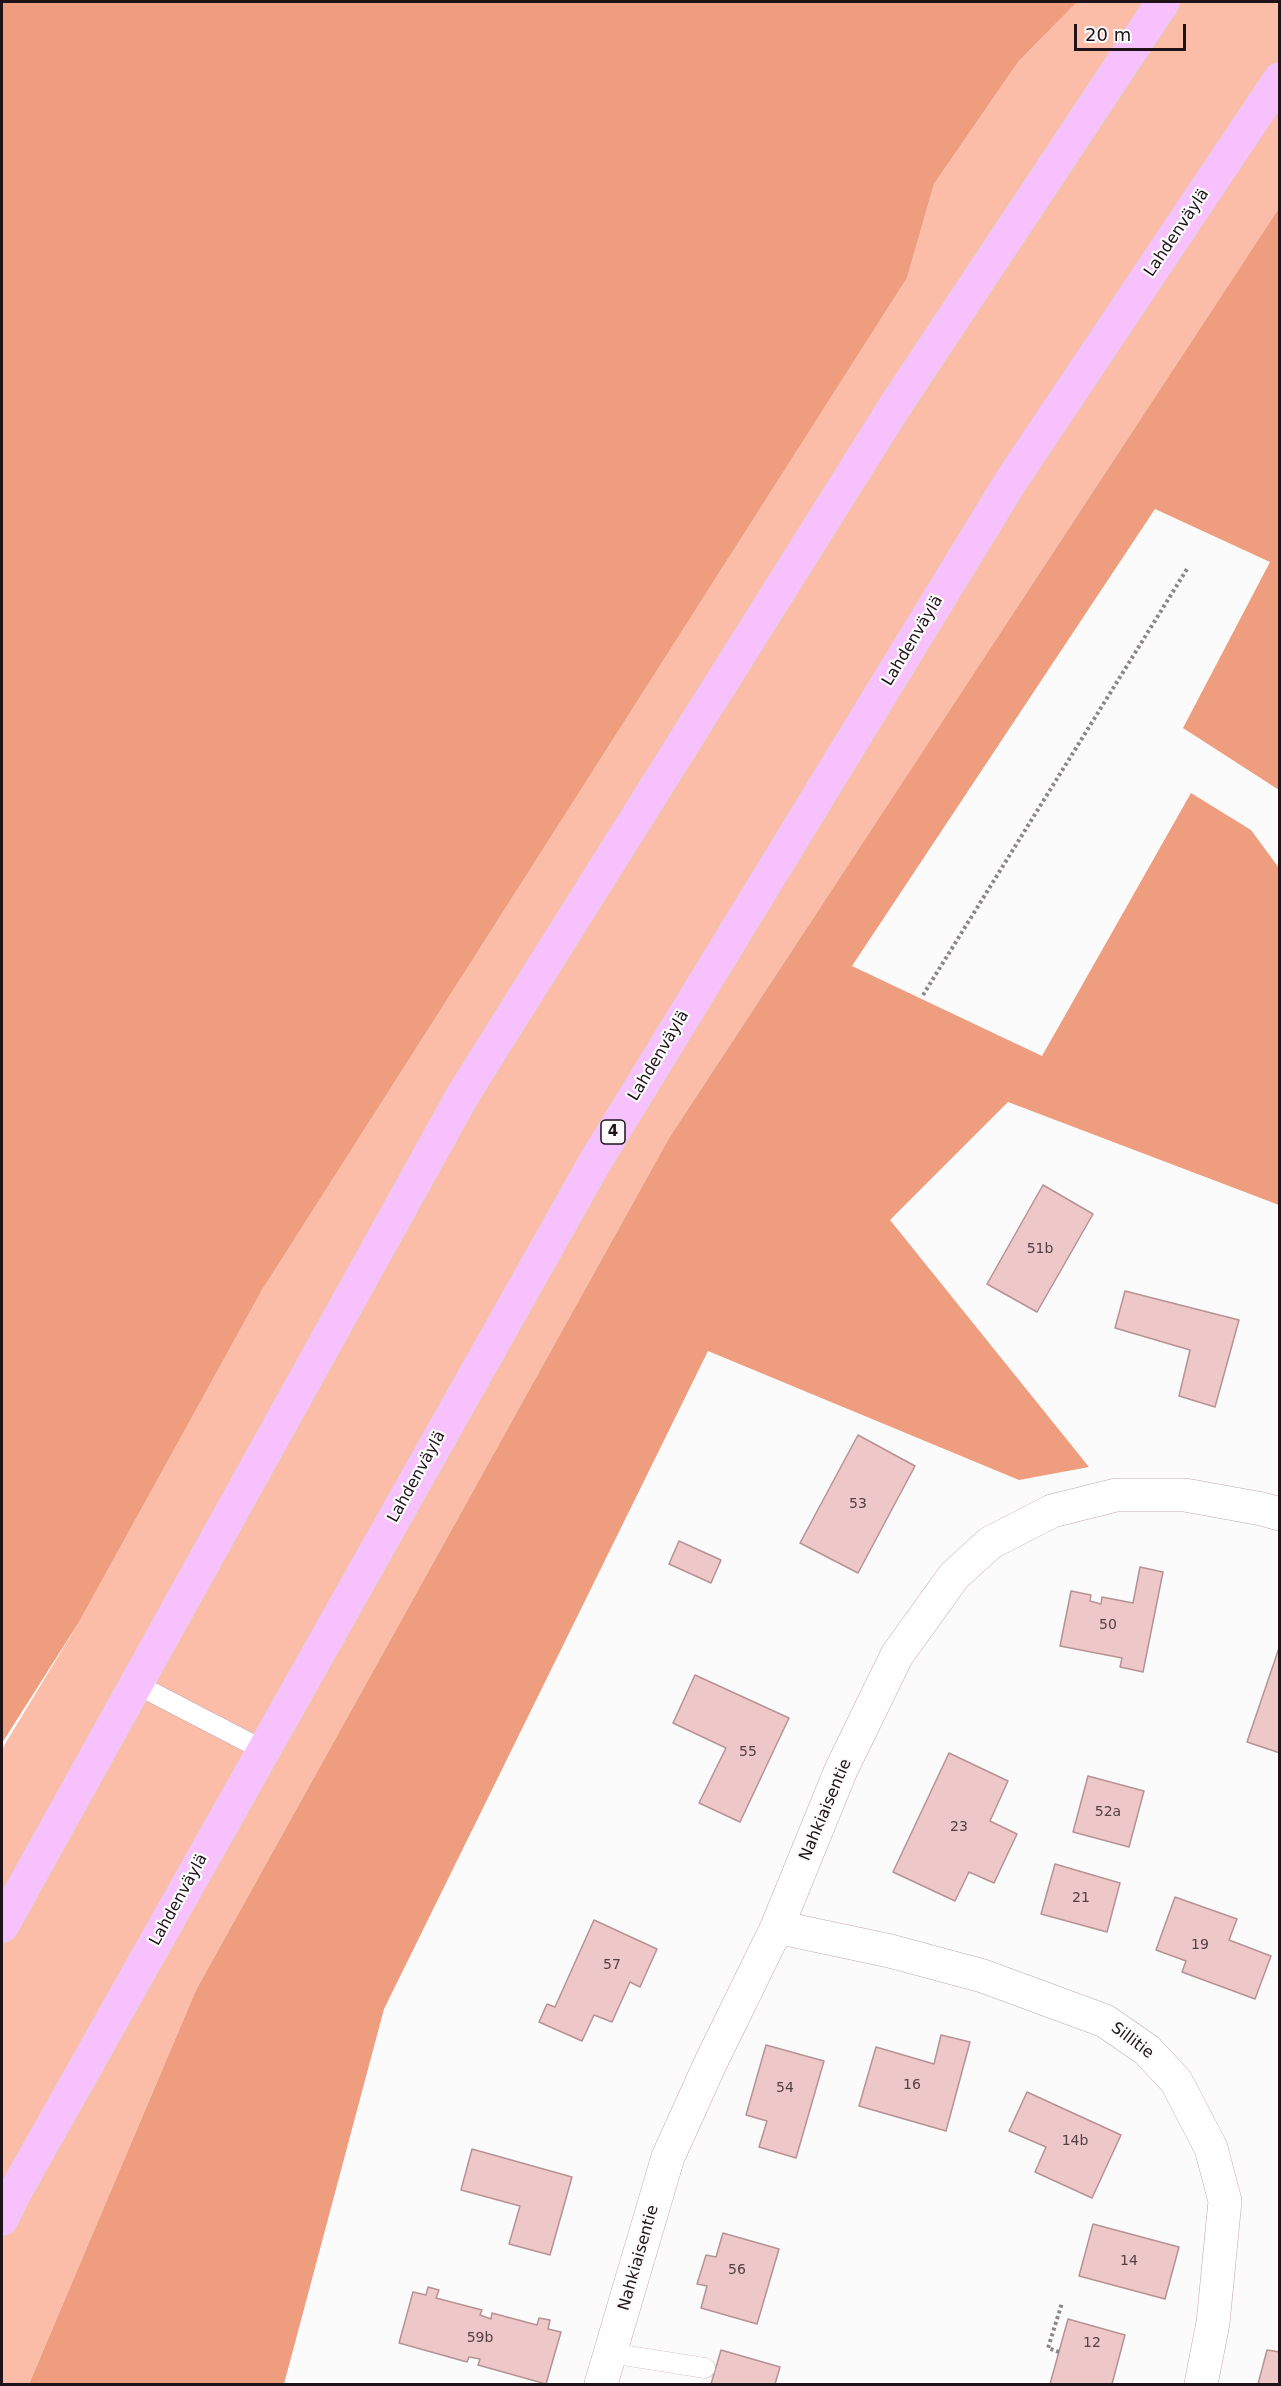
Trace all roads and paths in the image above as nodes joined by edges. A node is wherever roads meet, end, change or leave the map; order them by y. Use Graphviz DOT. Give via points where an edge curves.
graph roads {
  1 [pos="1163,2"];
  2 [pos="1280,79"];
  3 [pos="1187,569"];
  4 [pos="923,995"];
  5 [pos="1280,1514"];
  6 [pos="136,1684"];
  7 [pos="263,1750"];
  8 [pos="2,1926"];
  9 [pos="777,1927"];
  10 [pos="2,2219"];
  11 [pos="1062,2303"];
  12 [pos="1059,2352"];
  13 [pos="610,2353"];
  14 [pos="705,2368"];
  15 [pos="601,2385"];
  16 [pos="1201,2385"];
  1 -- 6 [label="highway" via="897,403 464,1094"];
  2 -- 7 [label="highway, Lahdenväylä / 4" via="1011,481 595,1162"];
  3 -- 4 [label="path"];
  5 -- 9 [label="street, Nahkiaisentie" via="1185,1495 1116,1495 1052,1511 990,1543 954,1576 897,1655 842,1770"];
  6 -- 7 [label="lane"];
  6 -- 8 [label="highway"];
  7 -- 10 [label="highway, Lahdenväylä / 4"];
  9 -- 13 [label="street, Nahkiaisentie" via="668,2157"];
  9 -- 16 [label="street, Sillitie" via="983,1976 1105,2021 1147,2050 1176,2081 1211,2148 1224,2201 1213,2323"];
  11 -- 12 [label="path" via="1048,2348"];
  13 -- 14 [label="lane"];
  13 -- 15 [label="street, Nahkiaisentie"];
}
